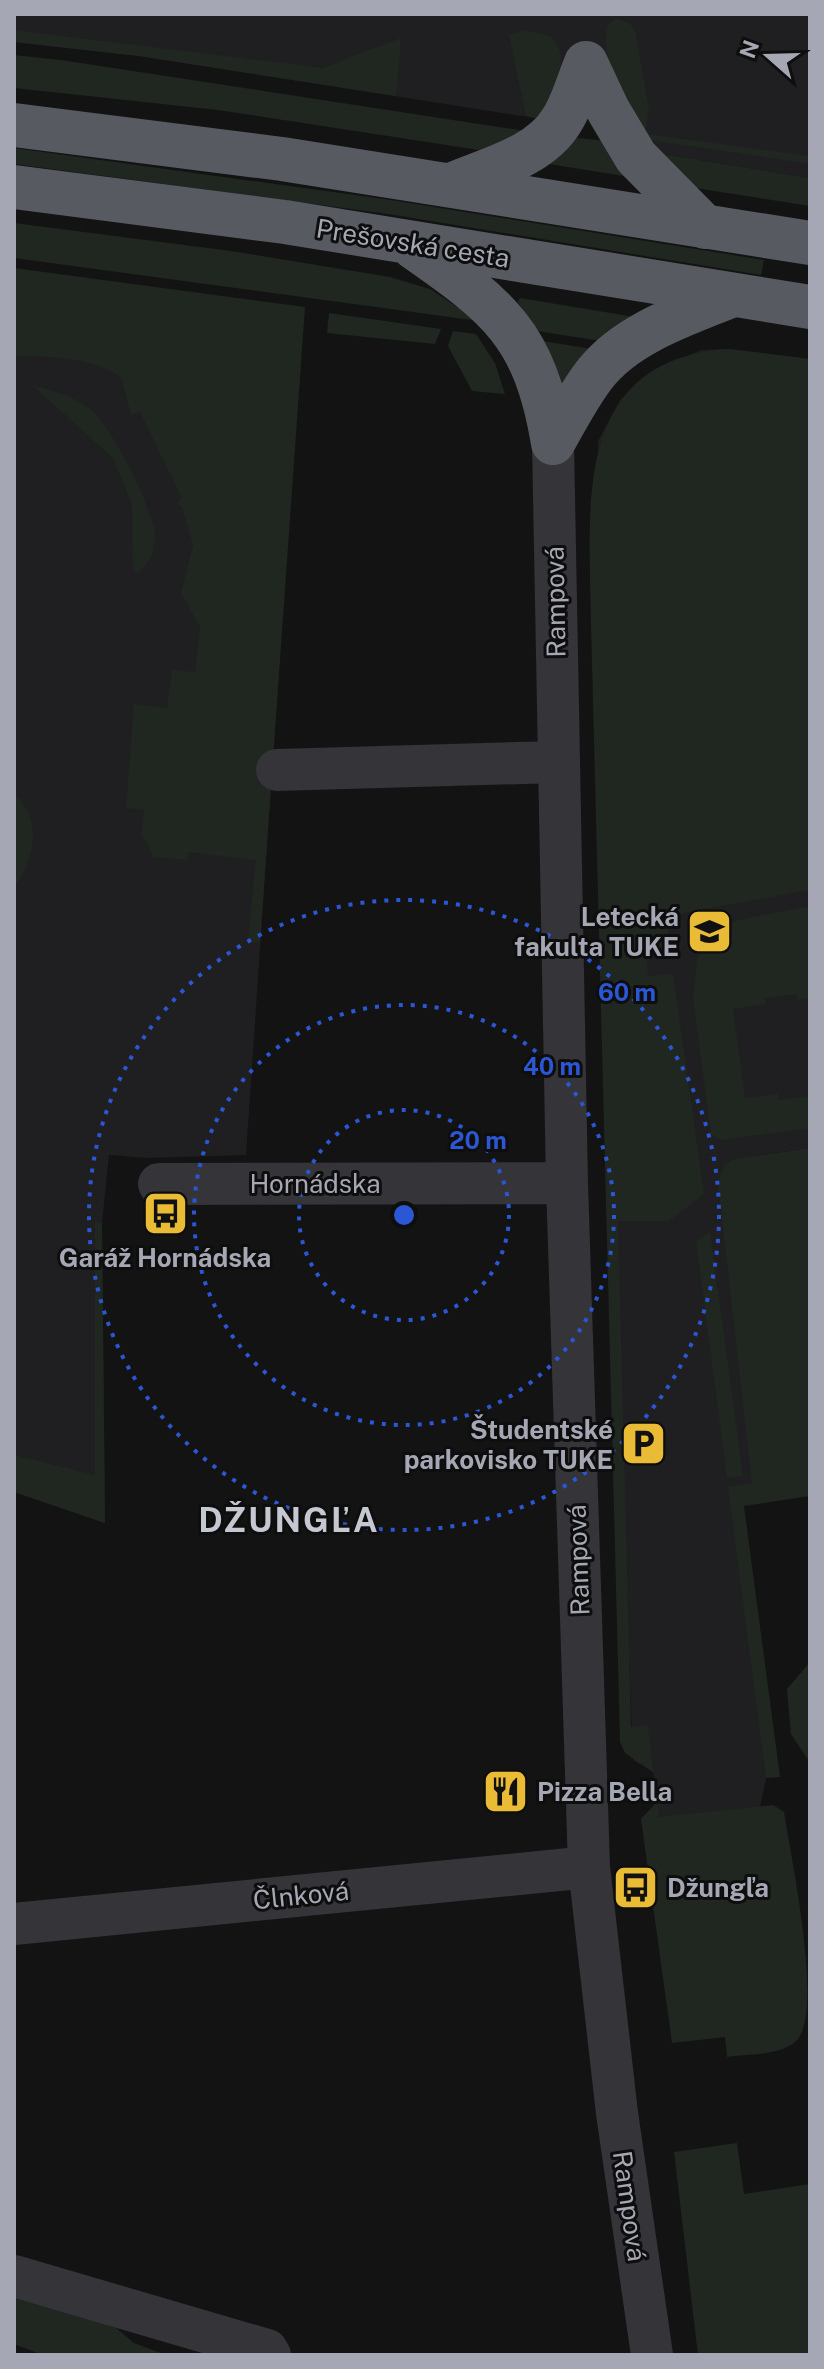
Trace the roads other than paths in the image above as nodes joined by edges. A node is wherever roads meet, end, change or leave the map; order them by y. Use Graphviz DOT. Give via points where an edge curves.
graph roads {
  1 [pos="14,125"];
  2 [pos="451,185"];
  3 [pos="14,187"];
  4 [pos="705,227"];
  5 [pos="404,241"];
  6 [pos="810,243"];
  7 [pos="733,295"];
  8 [pos="810,307"];
  9 [pos="553,443"];
  10 [pos="556,762"];
  11 [pos="277,770"];
  12 [pos="567,1183"];
  13 [pos="159,1184"];
  14 [pos="589,1867"];
  15 [pos="14,1924"];
  16 [pos="14,2276"];
  17 [pos="270,2355"];
  18 [pos="652,2355"];
  1 -- 2 [label="highway"];
  2 -- 4 [label="highway"];
  2 -- 4 [label="highway" via="542,142 563,118 586,63 636,157"];
  3 -- 5 [label="highway, Prešovská cesta"];
  4 -- 6 [label="highway"];
  5 -- 7 [label="highway, Prešovská cesta"];
  5 -- 9 [label="highway" via="502,315 545,397"];
  7 -- 8 [label="highway, Prešovská cesta"];
  7 -- 9 [label="highway" via="641,336 624,349 597,372"];
  9 -- 10 [label="street, Rampová"];
  10 -- 11 [label="street"];
  10 -- 12 [label="street, Rampová"];
  12 -- 13 [label="street, Hornádska"];
  12 -- 14 [label="street, Rampová"];
  14 -- 15 [label="street, Člnková"];
  14 -- 18 [label="street, Rampová"];
  16 -- 17 [label="street" via="203,2330"];
}
